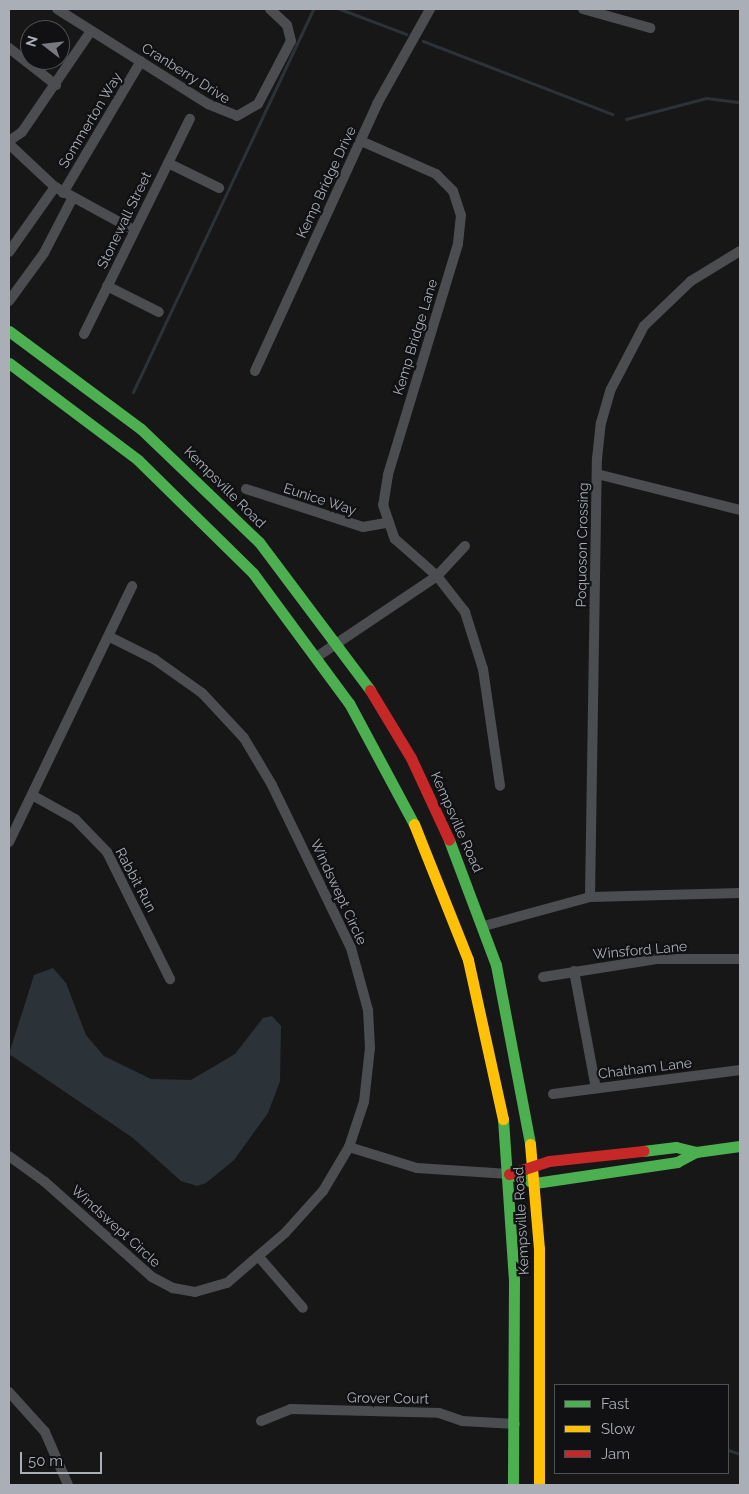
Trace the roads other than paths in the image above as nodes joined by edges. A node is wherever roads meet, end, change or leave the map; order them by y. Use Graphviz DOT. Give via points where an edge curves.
graph roads {
  1 [pos="56,9"];
  2 [pos="270,9"];
  3 [pos="430,9"];
  4 [pos="583,9"];
  5 [pos="650,28"];
  6 [pos="91,31"];
  7 [pos="9,48"];
  8 [pos="141,61"];
  9 [pos="56,85"];
  10 [pos="190,119"];
  11 [pos="361,141"];
  12 [pos="9,143"];
  13 [pos="168,163"];
  14 [pos="219,188"];
  15 [pos="63,193"];
  16 [pos="134,230"];
  17 [pos="9,252"];
  18 [pos="739,254"];
  19 [pos="107,286"];
  20 [pos="9,301"];
  21 [pos="159,312"];
  22 [pos="9,331"];
  23 [pos="84,334"];
  24 [pos="9,362"];
  25 [pos="255,371"];
  26 [pos="597,474"];
  27 [pos="246,489"];
  28 [pos="740,510"];
  29 [pos="386,523"];
  30 [pos="465,546"];
  31 [pos="437,576"];
  32 [pos="132,586"];
  33 [pos="108,636"];
  34 [pos="339,643"];
  35 [pos="318,656"];
  36 [pos="500,786"];
  37 [pos="32,795"];
  38 [pos="9,842"];
  39 [pos="740,893"];
  40 [pos="590,897"];
  41 [pos="484,926"];
  42 [pos="740,960"];
  43 [pos="574,971"];
  44 [pos="543,977"];
  45 [pos="170,979"];
  46 [pos="740,1070"];
  47 [pos="596,1088"];
  48 [pos="553,1094"];
  49 [pos="740,1146"];
  50 [pos="349,1147"];
  51 [pos="696,1152"];
  52 [pos="9,1156"];
  53 [pos="533,1163"];
  54 [pos="509,1174"];
  55 [pos="535,1182"];
  56 [pos="259,1256"];
  57 [pos="303,1308"];
  58 [pos="9,1392"];
  59 [pos="261,1421"];
  60 [pos="514,1424"];
  61 [pos="68,1485"];
  62 [pos="513,1485"];
  63 [pos="539,1485"];
  1 -- 6 [label="street, Cranberry Drive"];
  2 -- 8 [label="street, Cranberry Drive" via="287,25 291,41 258,104 246,115 228,115"];
  3 -- 11 [label="street, Kemp Bridge Drive"];
  4 -- 5 [label="street"];
  6 -- 8 [label="street, Cranberry Drive"];
  6 -- 9 [label="street"];
  7 -- 9 [label="street"];
  8 -- 15 [label="street, Sommerton Way"];
  9 -- 12 [label="street" via="22,132"];
  10 -- 13 [label="street, Stonewall Street"];
  11 -- 25 [label="street, Kemp Bridge Drive"];
  11 -- 29 [label="street, Kemp Bridge Lane" via="436,174 452,191 461,215 458,244 383,490"];
  12 -- 15 [label="street"];
  13 -- 14 [label="street"];
  13 -- 16 [label="street, Stonewall Street"];
  15 -- 16 [label="street"];
  15 -- 17 [label="street, Sommerton Way"];
  15 -- 20 [label="street, Sommerton Way" via="44,252"];
  16 -- 19 [label="street, Stonewall Street"];
  18 -- 26 [label="street, Poquoson Crossing" via="691,280 644,326 611,389 601,423"];
  19 -- 21 [label="street"];
  19 -- 23 [label="street, Stonewall Street"];
  22 -- 34 [label="main road, Kempsville Road" via="114,407 202,484 273,558"];
  24 -- 35 [label="main road, Kempsville Road" via="107,434 197,514 253,573"];
  26 -- 28 [label="street"];
  26 -- 40 [label="street, Poquoson Crossing"];
  27 -- 29 [label="street, Eunice Way" via="363,527"];
  29 -- 31 [label="street" via="411,556"];
  30 -- 31 [label="street"];
  31 -- 34 [label="street"];
  31 -- 36 [label="street" via="465,612 478,653"];
  32 -- 33 [label="street"];
  33 -- 37 [label="street"];
  33 -- 50 [label="street, Windswept Circle" via="184,678 233,724 272,785 351,948 368,1010 370,1048 364,1102"];
  34 -- 35 [label="street"];
  34 -- 41 [label="main road, Kempsville Road" via="411,758 456,854"];
  35 -- 54 [label="main road, Kempsville Road" via="390,774 441,882 488,1039"];
  37 -- 38 [label="street"];
  37 -- 45 [label="street, Rabbit Run" via="75,820 107,852"];
  39 -- 40 [label="street"];
  40 -- 41 [label="street"];
  41 -- 53 [label="main road, Kempsville Road" via="515,1044"];
  42 -- 43 [label="street, Winsford Lane" via="657,959"];
  43 -- 44 [label="street, Winsford Lane"];
  43 -- 47 [label="street"];
  46 -- 47 [label="street, Chatham Lane"];
  47 -- 48 [label="street, Chatham Lane"];
  49 -- 51 [label="main road"];
  50 -- 54 [label="street" via="417,1168"];
  50 -- 56 [label="street, Windswept Circle" via="324,1192"];
  51 -- 53 [label="main road" via="676,1147"];
  51 -- 55 [label="main road" via="677,1162"];
  52 -- 56 [label="street, Windswept Circle" via="45,1182 152,1277 173,1288 196,1292 217,1287"];
  53 -- 54 [label="main road"];
  53 -- 55 [label="main road, Kempsville Road"];
  54 -- 55 [label="main road"];
  54 -- 60 [label="main road, Kempsville Road"];
  55 -- 63 [label="main road, Kempsville Road" via="540,1290"];
  56 -- 57 [label="street"];
  58 -- 61 [label="street" via="45,1432"];
  59 -- 60 [label="street, Grover Court" via="291,1409 439,1412 462,1421"];
  60 -- 62 [label="main road, Kempsville Road"];
}
